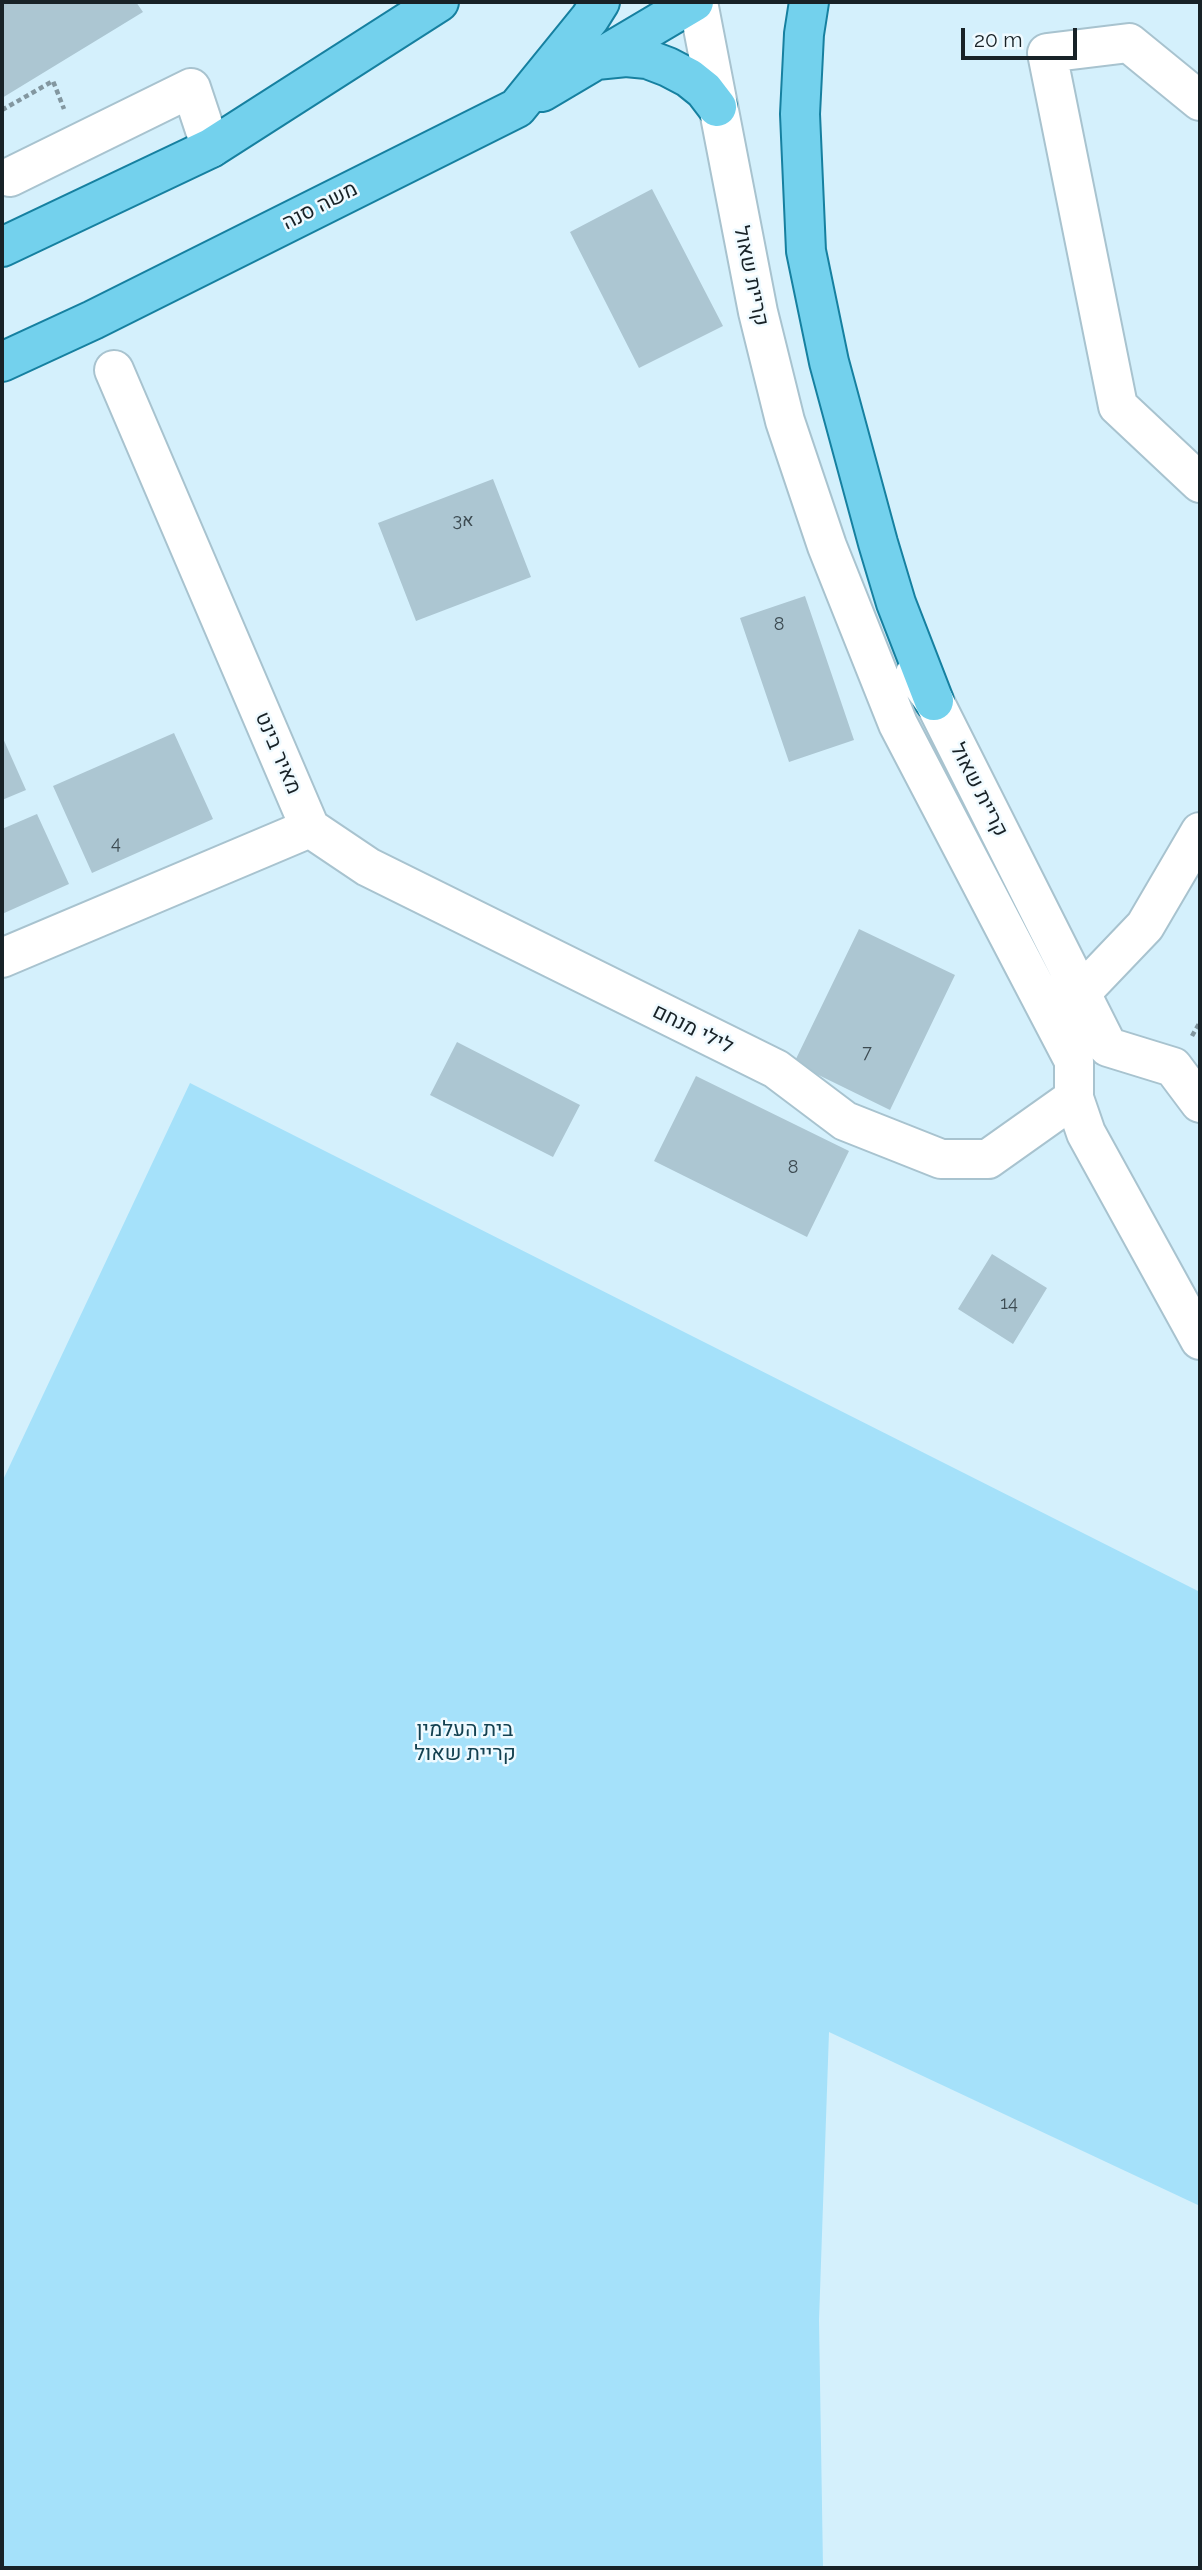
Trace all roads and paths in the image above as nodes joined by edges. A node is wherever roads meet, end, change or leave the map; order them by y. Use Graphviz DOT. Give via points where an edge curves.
graph roads {
  1 [pos="439,2"];
  2 [pos="600,2"];
  3 [pos="696,2"];
  4 [pos="809,2"];
  5 [pos="594,60"];
  6 [pos="1200,101"];
  7 [pos="717,107"];
  8 [pos="517,108"];
  9 [pos="2,110"];
  10 [pos="79,142"];
  11 [pos="211,148"];
  12 [pos="10,177"];
  13 [pos="2,247"];
  14 [pos="2,362"];
  15 [pos="114,370"];
  16 [pos="1200,483"];
  17 [pos="827,545"];
  18 [pos="934,701"];
  19 [pos="310,828"];
  20 [pos="1200,832"];
  21 [pos="2,958"];
  22 [pos="1081,993"];
  23 [pos="1086,1069"];
  24 [pos="1200,1103"];
  25 [pos="1200,1340"];
  1 -- 11 [label="main road"];
  2 -- 8 [label="main road, משה סנה"];
  3 -- 5 [label="main road"];
  3 -- 7 [label="street, קריית שאול"];
  4 -- 18 [label="main road" via="800,114 806,251 829,362 878,543"];
  5 -- 7 [label="main road" via="625,57 657,63 689,78"];
  5 -- 8 [label="main road"];
  6 -- 16 [label="street" via="1129,43 1048,53 1118,406"];
  7 -- 17 [label="street, קריית שאול" via="785,421"];
  8 -- 14 [label="main road, משה סנה"];
  9 -- 10 [label="path" via="53,81"];
  10 -- 11 [label="street" via="191,88"];
  10 -- 12 [label="street"];
  11 -- 13 [label="main road"];
  15 -- 19 [label="street, מאיר בינט"];
  17 -- 18 [label="street, קריית שאול"];
  17 -- 23 [label="street, קריית שאול" via="898,724"];
  18 -- 22 [label="street, קריית שאול"];
  19 -- 21 [label="street"];
  19 -- 23 [label="street, לילי מנחם" via="368,867 776,1069 845,1121 941,1158 988,1159"];
  20 -- 22 [label="street" via="1145,926"];
  22 -- 23 [label="street, קריית שאול"];
  23 -- 24 [label="street" via="1173,1067"];
  23 -- 25 [label="street, קריית שאול" via="1086,1133"];
}
